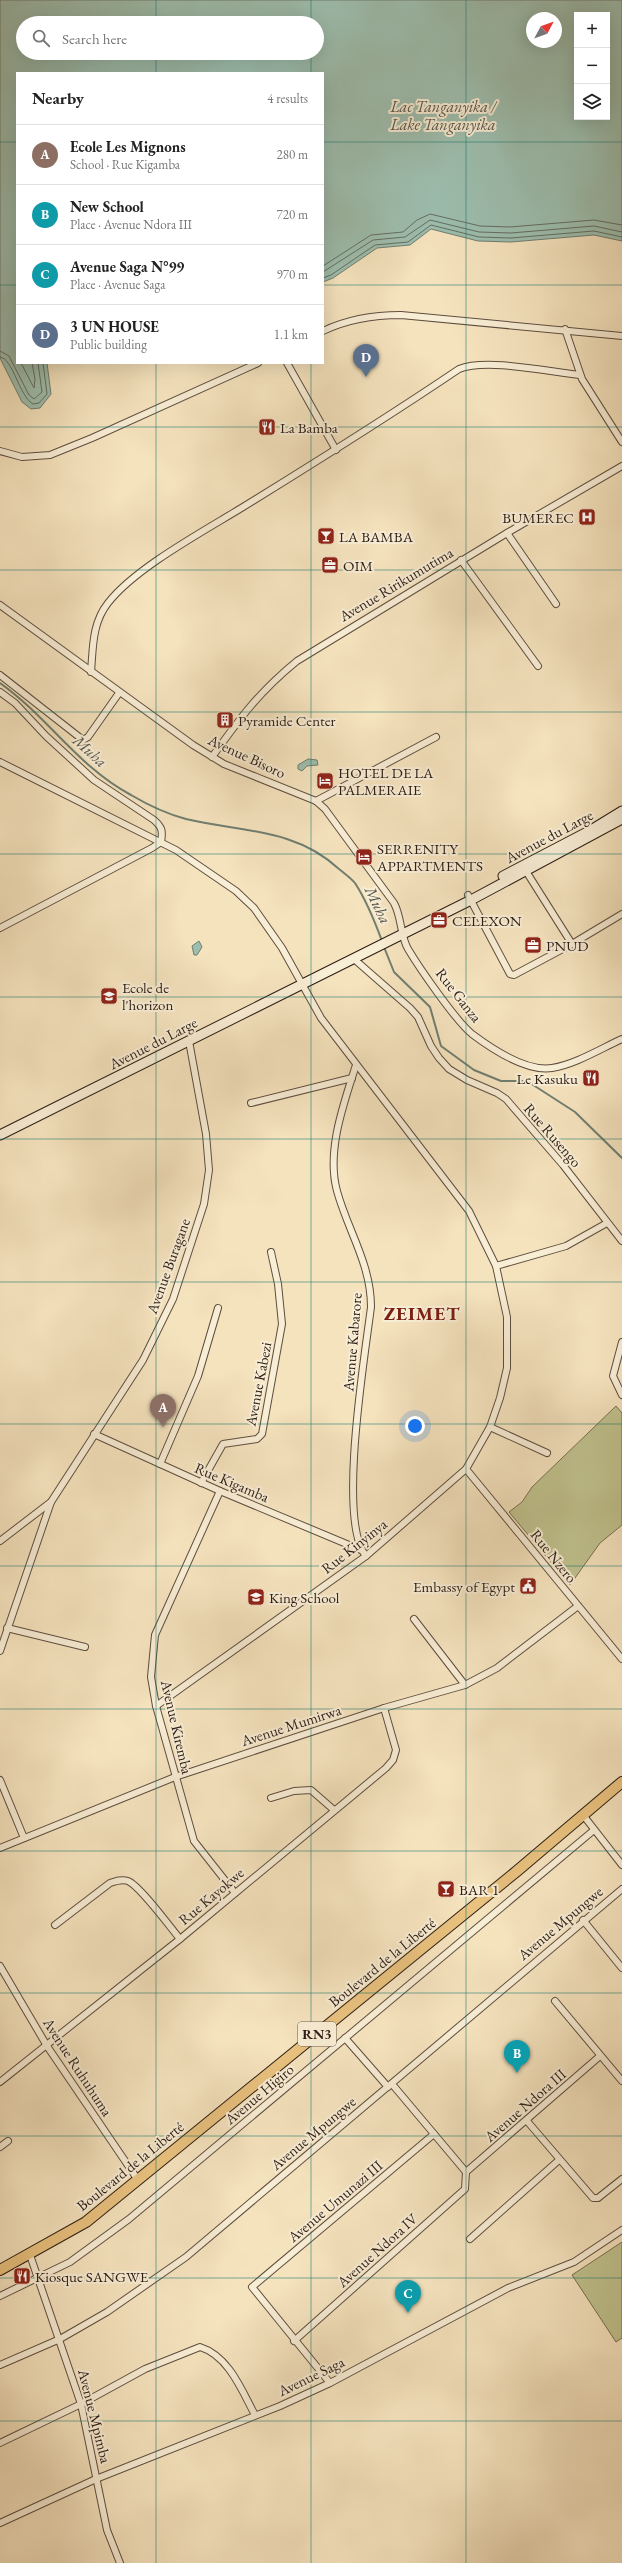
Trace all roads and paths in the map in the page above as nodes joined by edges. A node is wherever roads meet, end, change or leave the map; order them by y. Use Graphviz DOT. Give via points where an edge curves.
graph roads {
  1 [pos="565,329"];
  2 [pos="324,331"];
  3 [pos="622,336"];
  4 [pos="256,364"];
  5 [pos="288,364"];
  6 [pos="580,375"];
  7 [pos="622,442"];
  8 [pos="336,450"];
  9 [pos="0,451"];
  10 [pos="622,466"];
  11 [pos="506,533"];
  12 [pos="461,560"];
  13 [pos="556,604"];
  14 [pos="0,605"];
  15 [pos="538,666"];
  16 [pos="91,672"];
  17 [pos="0,675"];
  18 [pos="0,692"];
  19 [pos="119,693"];
  20 [pos="436,737"];
  21 [pos="212,757"];
  22 [pos="0,762"];
  23 [pos="316,801"];
  24 [pos="622,811"];
  25 [pos="622,819"];
  26 [pos="161,842"];
  27 [pos="525,869"];
  28 [pos="469,898"];
  29 [pos="622,914"];
  30 [pos="0,928"];
  31 [pos="402,932"];
  32 [pos="572,944"];
  33 [pos="374,946"];
  34 [pos="354,959"];
  35 [pos="319,975"];
  36 [pos="301,985"];
  37 [pos="622,1039"];
  38 [pos="189,1041"];
  39 [pos="356,1065"];
  40 [pos="352,1078"];
  41 [pos="251,1103"];
  42 [pos="0,1135"];
  43 [pos="607,1223"];
  44 [pos="622,1241"];
  45 [pos="271,1252"];
  46 [pos="496,1266"];
  47 [pos="218,1308"];
  48 [pos="622,1342"];
  49 [pos="622,1395"];
  50 [pos="490,1427"];
  51 [pos="94,1434"];
  52 [pos="547,1453"];
  53 [pos="160,1464"];
  54 [pos="466,1469"];
  55 [pos="201,1483"];
  56 [pos="220,1492"];
  57 [pos="51,1502"];
  58 [pos="0,1541"];
  59 [pos="361,1550"];
  60 [pos="366,1556"];
  61 [pos="578,1606"];
  62 [pos="414,1619"];
  63 [pos="7,1628"];
  64 [pos="85,1647"];
  65 [pos="0,1652"];
  66 [pos="622,1659"];
  67 [pos="465,1685"];
  68 [pos="156,1706"];
  69 [pos="384,1708"];
  70 [pos="175,1777"];
  71 [pos="0,1780"];
  72 [pos="622,1782"];
  73 [pos="271,1798"];
  74 [pos="334,1810"];
  75 [pos="583,1816"];
  76 [pos="594,1830"];
  77 [pos="24,1838"];
  78 [pos="0,1848"];
  79 [pos="622,1865"];
  80 [pos="622,1889"];
  81 [pos="236,1893"];
  82 [pos="583,1920"];
  83 [pos="55,1925"];
  84 [pos="180,1939"];
  85 [pos="0,1966"];
  86 [pos="622,1968"];
  87 [pos="555,2001"];
  88 [pos="345,2038"];
  89 [pos="47,2046"];
  90 [pos="600,2056"];
  91 [pos="622,2081"];
  92 [pos="0,2082"];
  93 [pos="390,2085"];
  94 [pos="527,2121"];
  95 [pos="434,2134"];
  96 [pos="8,2141"];
  97 [pos="0,2147"];
  98 [pos="559,2160"];
  99 [pos="466,2172"];
  100 [pos="622,2179"];
  101 [pos="138,2180"];
  102 [pos="622,2230"];
  103 [pos="470,2239"];
  104 [pos="30,2255"];
  105 [pos="0,2270"];
  106 [pos="39,2278"];
  107 [pos="0,2296"];
  108 [pos="60,2339"];
  109 [pos="294,2341"];
  110 [pos="0,2366"];
  111 [pos="330,2383"];
  112 [pos="82,2404"];
  113 [pos="255,2415"];
  114 [pos="0,2443"];
  115 [pos="96,2479"];
  116 [pos="0,2524"];
  117 [pos="120,2563"];
  1 -- 2 [label="street" via="401,314 366,317 344,322"];
  1 -- 3 [label="street"];
  1 -- 6 [label="street"];
  4 -- 9 [label="street" via="50,455 22,457"];
  5 -- 8 [label="street"];
  6 -- 7 [label="street"];
  6 -- 8 [label="street" via="518,368 469,366 459,369"];
  8 -- 16 [label="street" via="158,560 115,595 97,622"];
  10 -- 11 [label="street, Avenue Ririkumutima"];
  11 -- 12 [label="street, Avenue Ririkumutima"];
  11 -- 13 [label="street"];
  12 -- 15 [label="street"];
  12 -- 21 [label="street, Avenue Ririkumutima" via="297,661 250,705"];
  14 -- 16 [label="street, Avenue Bisoro"];
  16 -- 19 [label="street, Avenue Bisoro"];
  17 -- 19 [label="street" via="82,740 88,737"];
  18 -- 26 [label="street" via="15,703 94,780 159,824 163,834"];
  19 -- 21 [label="street, Avenue Bisoro"];
  20 -- 23 [label="street"];
  21 -- 23 [label="street, Avenue Bisoro"];
  22 -- 26 [label="street, Rue Kinyinya"];
  23 -- 31 [label="street, Avenue Bisoro" via="334,819 394,904"];
  24 -- 27 [label="main road, Avenue du Large"];
  25 -- 27 [label="main road, Avenue du Large"];
  26 -- 30 [label="street"];
  26 -- 36 [label="street, Rue Kinyinya" via="191,859 236,891 254,908 282,948"];
  27 -- 28 [label="main road, Avenue du Large"];
  27 -- 32 [label="street"];
  28 -- 31 [label="main road, Avenue du Large"];
  28 -- 32 [label="street" via="510,974 514,975"];
  29 -- 32 [label="street"];
  31 -- 33 [label="main road, Avenue du Large"];
  31 -- 37 [label="street, Rue Ganza" via="408,950 460,1022 477,1037 523,1063 537,1068 551,1068"];
  33 -- 34 [label="main road, Avenue du Large"];
  33 -- 35 [label="main road, Avenue du Large" via="339,961"];
  34 -- 35 [label="main road, Avenue du Large"];
  34 -- 43 [label="street, Rue Rusengo" via="418,1017 431,1046 449,1069 506,1100 563,1165"];
  35 -- 36 [label="main road, Avenue du Large"];
  36 -- 38 [label="main road, Avenue du Large"];
  36 -- 39 [label="street, Rue Kinyinya" via="321,1018"];
  38 -- 42 [label="main road, Avenue du Large"];
  38 -- 51 [label="street, Avenue Buragane" via="206,1134 209,1170 204,1204 173,1299 143,1360"];
  39 -- 40 [label="street, Avenue Kabarore"];
  39 -- 46 [label="street, Rue Kinyinya" via="470,1212"];
  40 -- 41 [label="street"];
  40 -- 59 [label="street, Avenue Kabarore" via="336,1142 333,1172 338,1196 366,1266 371,1288 352,1469 354,1508"];
  43 -- 44 [label="street, Rue Rusengo"];
  43 -- 46 [label="street" via="566,1246"];
  45 -- 55 [label="street, Avenue Kabezi" via="278,1284 282,1324 262,1434 257,1439 223,1444"];
  46 -- 50 [label="street, Rue Kinyinya" via="503,1293 508,1343 507,1368"];
  47 -- 53 [label="street" via="198,1376"];
  48 -- 49 [label="street" via="613,1376"];
  50 -- 52 [label="street"];
  50 -- 54 [label="street, Rue Kinyinya"];
  51 -- 53 [label="street, Rue Kigamba"];
  51 -- 57 [label="street, Avenue Buragane"];
  53 -- 55 [label="street, Rue Kigamba"];
  54 -- 60 [label="street, Rue Kinyinya"];
  54 -- 61 [label="street, Rue Nzero"];
  55 -- 56 [label="street, Rue Kigamba"];
  56 -- 59 [label="street, Rue Kigamba"];
  56 -- 68 [label="street, Avenue Kiremba" via="155,1635 151,1677"];
  57 -- 58 [label="street, Avenue Buragane"];
  57 -- 63 [label="street"];
  59 -- 60 [label="street"];
  60 -- 68 [label="street, Rue Kinyinya"];
  61 -- 66 [label="street, Rue Nzero"];
  61 -- 67 [label="street, Avenue Mumirwa" via="497,1668"];
  62 -- 67 [label="street"];
  63 -- 64 [label="street"];
  63 -- 65 [label="street"];
  67 -- 69 [label="street, Avenue Mumirwa"];
  68 -- 70 [label="street, Avenue Kiremba"];
  69 -- 70 [label="street, Avenue Mumirwa"];
  69 -- 74 [label="street, Rue Kayokwe" via="396,1755 386,1768"];
  70 -- 77 [label="street, Avenue Mumirwa"];
  70 -- 81 [label="street, Avenue Kiremba" via="194,1841"];
  71 -- 77 [label="street"];
  72 -- 75 [label="highway, Boulevard de la Liberté / RN3"];
  73 -- 74 [label="street" via="294,1791 311,1790"];
  74 -- 81 [label="street, Rue Kayokwe"];
  75 -- 76 [label="street"];
  75 -- 101 [label="highway, Boulevard de la Liberté / RN3"];
  76 -- 79 [label="street"];
  76 -- 88 [label="street, Avenue Higiro"];
  77 -- 78 [label="street, Avenue Mumirwa"];
  80 -- 82 [label="street, Avenue Mpungwe"];
  81 -- 84 [label="street, Rue Kayokwe"];
  82 -- 86 [label="street"];
  82 -- 93 [label="street, Avenue Mpungwe"];
  83 -- 84 [label="street" via="110,1883 121,1880 128,1881 136,1888"];
  84 -- 89 [label="street, Rue Kayokwe"];
  85 -- 89 [label="street, Avenue Ruhuhuma"];
  87 -- 90 [label="street"];
  88 -- 93 [label="street"];
  88 -- 106 [label="street, Avenue Higiro" via="129,2219 70,2262"];
  89 -- 92 [label="street, Rue Kayokwe"];
  89 -- 101 [label="street, Avenue Ruhuhuma"];
  90 -- 91 [label="street"];
  90 -- 94 [label="street, Avenue Ndora III"];
  93 -- 95 [label="street"];
  93 -- 108 [label="street, Avenue Mpungwe" via="186,2257 135,2294"];
  94 -- 98 [label="street"];
  94 -- 99 [label="street, Avenue Ndora III"];
  95 -- 99 [label="street"];
  95 -- 109 [label="street, Avenue Umunazi III" via="252,2287"];
  96 -- 97 [label="street"];
  98 -- 100 [label="street" via="593,2198 598,2198"];
  98 -- 103 [label="street"];
  99 -- 109 [label="street, Avenue Ndora IV" via="465,2189"];
  101 -- 104 [label="highway, Boulevard de la Liberté / RN3" via="86,2222"];
  102 -- 111 [label="street, Avenue Saga" via="574,2262 502,2292"];
  104 -- 105 [label="highway, Boulevard de la Liberté / RN3"];
  104 -- 106 [label="street, Avenue Mpimba"];
  106 -- 107 [label="street, Avenue Higiro"];
  106 -- 108 [label="street, Avenue Mpimba"];
  108 -- 110 [label="street, Avenue Mpungwe"];
  108 -- 112 [label="street, Avenue Mpimba"];
  109 -- 111 [label="street"];
  111 -- 113 [label="street, Avenue Saga"];
  112 -- 113 [label="street" via="145,2369 200,2347 215,2356 231,2371"];
  112 -- 114 [label="street"];
  112 -- 115 [label="street, Avenue Mpimba"];
  113 -- 115 [label="street, Avenue Saga"];
  115 -- 116 [label="street, Avenue Saga"];
  115 -- 117 [label="street, Avenue Mpimba" via="107,2530"];
}
